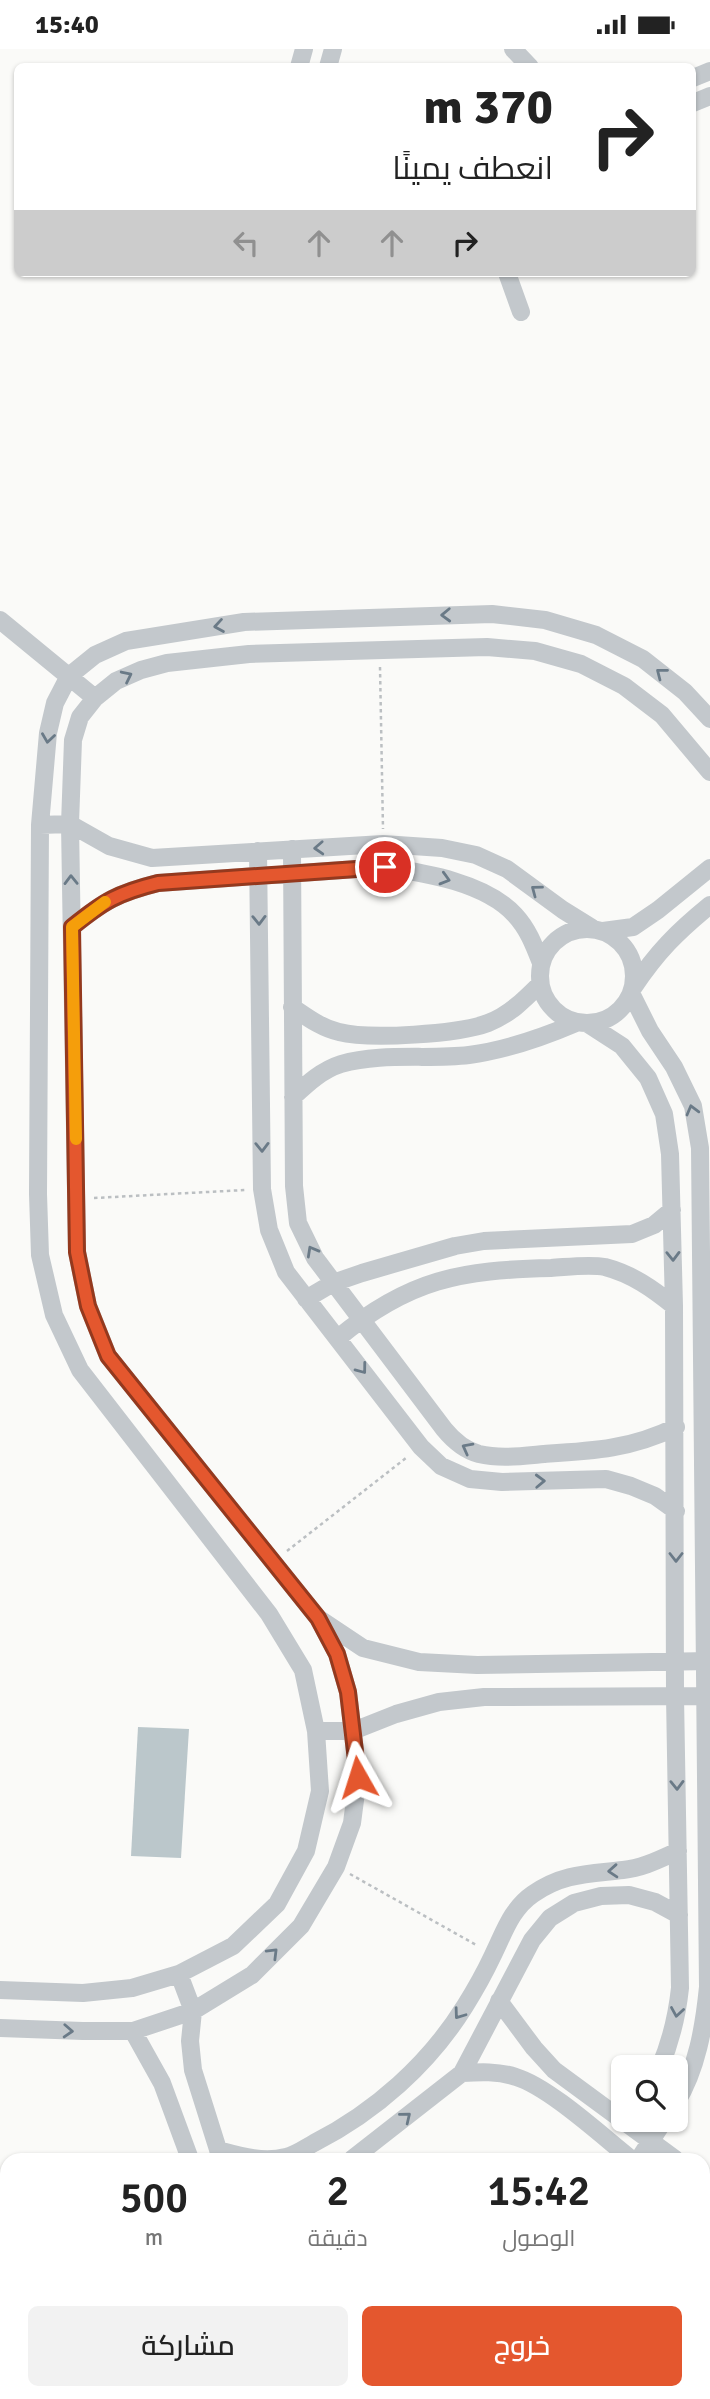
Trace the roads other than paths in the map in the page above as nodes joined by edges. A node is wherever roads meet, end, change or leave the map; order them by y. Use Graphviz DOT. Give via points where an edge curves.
graph roads {
  1 [pos="513,49"];
  2 [pos="526,63"];
  3 [pos="508,277"];
  4 [pos="521,312"];
  5 [pos="0,620"];
  6 [pos="68,676"];
  7 [pos="95,698"];
  8 [pos="710,719"];
  9 [pos="710,772"];
  10 [pos="70,824"];
  11 [pos="40,825"];
  12 [pos="292,849"];
  13 [pos="258,851"];
  14 [pos="710,868"];
  15 [pos="292,875"];
  16 [pos="258,877"];
  17 [pos="710,905"];
  18 [pos="72,927"];
  19 [pos="598,930"];
  20 [pos="541,963"];
  21 [pos="539,985"];
  22 [pos="632,990"];
  23 [pos="292,1007"];
  24 [pos="582,1023"];
  25 [pos="293,1097"];
  26 [pos="672,1210"];
  27 [pos="333,1283"];
  28 [pos="306,1299"];
  29 [pos="674,1306"];
  30 [pos="361,1319"];
  31 [pos="338,1338"];
  32 [pos="676,1427"];
  33 [pos="676,1511"];
  34 [pos="318,1618"];
  35 [pos="708,1661"];
  36 [pos="675,1662"];
  37 [pos="676,1696"];
  38 [pos="708,1696"];
  39 [pos="316,1731"];
  40 [pos="353,1731"];
  41 [pos="678,1851"];
  42 [pos="679,1915"];
  43 [pos="179,1974"];
  44 [pos="0,1990"];
  45 [pos="499,2001"];
  46 [pos="193,2011"];
  47 [pos="0,2028"];
  48 [pos="132,2031"];
  49 [pos="664,2055"];
  50 [pos="462,2073"];
  51 [pos="688,2076"];
  52 [pos="611,2111"];
  53 [pos="612,2132"];
  54 [pos="638,2132"];
  55 [pos="657,2132"];
  56 [pos="606,2140"];
  57 [pos="650,2142"];
  58 [pos="188,2153"];
  59 [pos="219,2153"];
  60 [pos="295,2153"];
  61 [pos="372,2153"];
  62 [pos="623,2153"];
  63 [pos="643,2153"];
  64 [pos="666,2153"];
  1 -- 2 [label="street"];
  3 -- 4 [label="street"];
  5 -- 6 [label="street"];
  6 -- 7 [label="street"];
  8 -- 6 [label="street, one-way" via="643,659 596,635 545,620 492,614 244,622 127,641 96,655"];
  6 -- 11 [label="street, one-way" via="48,733"];
  7 -- 9 [label="street, one-way" via="116,681 141,670 249,654 487,647 535,651 581,664 624,686 662,715"];
  7 -- 10 [label="street" via="80,717 73,740"];
  10 -- 11 [label="street"];
  10 -- 13 [label="street" via="109,846 152,858"];
  18 -- 10 [label="street, one-way"];
  11 -- 39 [label="street" via="38,1194 40,1255 54,1315 80,1370 269,1614 303,1670"];
  12 -- 13 [label="street"];
  12 -- 15 [label="street"];
  19 -- 12 [label="street, one-way" via="507,869 476,855 383,844"];
  13 -- 16 [label="street"];
  14 -- 19 [label="street" via="633,927"];
  15 -- 16 [label="street"];
  15 -- 20 [label="street, one-way" via="385,867 458,883 492,897 514,914 531,936"];
  15 -- 23 [label="street"];
  16 -- 18 [label="street" via="158,883 125,891"];
  16 -- 28 [label="street, one-way" via="262,1189 269,1230 286,1272"];
  17 -- 22 [label="street" via="676,933"];
  18 -- 34 [label="street" via="77,1252 88,1306 108,1356"];
  19 -- 20 [label="street" via="576,929 560,936"];
  19 -- 22 [label="street" via="618,940 629,954 634,970"];
  20 -- 21 [label="street"];
  21 -- 23 [label="street" via="517,1007 459,1031 339,1032"];
  21 -- 24 [label="street" via="546,1002 559,1015"];
  22 -- 24 [label="street" via="614,1015"];
  35 -- 22 [label="street, one-way" via="700,1148 693,1106"];
  23 -- 25 [label="street"];
  24 -- 25 [label="street" via="505,1049 341,1064 315,1077"];
  24 -- 26 [label="street" via="622,1047 648,1077 664,1114"];
  27 -- 25 [label="street, one-way" via="298,1223 293,1186"];
  26 -- 27 [label="street" via="632,1234 484,1241"];
  26 -- 29 [label="street, one-way"];
  27 -- 28 [label="street"];
  27 -- 30 [label="street"];
  28 -- 31 [label="street"];
  29 -- 30 [label="street" via="629,1275 602,1267 497,1269 449,1277 392,1299"];
  29 -- 32 [label="street"];
  30 -- 31 [label="street"];
  32 -- 30 [label="street, one-way" via="653,1439 602,1450 500,1457 476,1453 455,1442"];
  31 -- 33 [label="street, one-way" via="421,1447 441,1465 470,1479 502,1482 606,1479 655,1496"];
  32 -- 33 [label="street"];
  33 -- 36 [label="street, one-way"];
  34 -- 36 [label="street" via="363,1648 419,1663"];
  34 -- 40 [label="street" via="341,1666"];
  35 -- 36 [label="street"];
  35 -- 38 [label="street"];
  36 -- 37 [label="street"];
  37 -- 38 [label="street"];
  37 -- 40 [label="street" via="484,1697 439,1702"];
  37 -- 41 [label="street, one-way"];
  38 -- 51 [label="street" via="708,1987 704,2024"];
  39 -- 40 [label="street"];
  39 -- 43 [label="street" via="320,1791 306,1851 277,1904 233,1946"];
  46 -- 40 [label="street, one-way" via="252,1975 301,1926 337,1867 352,1823 358,1777"];
  41 -- 42 [label="street"];
  41 -- 60 [label="street, one-way" via="625,1870 562,1878 531,1895 507,1922 465,2007 430,2054 388,2096 340,2130"];
  42 -- 45 [label="street" via="629,1895 574,1903 550,1918 532,1940"];
  42 -- 49 [label="street, one-way" via="677,2018"];
  43 -- 44 [label="street" via="132,1988 83,1993"];
  43 -- 46 [label="street"];
  45 -- 50 [label="street"];
  45 -- 52 [label="street" via="554,2070"];
  46 -- 48 [label="street"];
  46 -- 59 [label="street" via="193,2070"];
  47 -- 48 [label="street, one-way"];
  48 -- 58 [label="street" via="162,2083"];
  50 -- 56 [label="street" via="490,2071 543,2089"];
  61 -- 50 [label="street, one-way"];
  53 -- 56 [label="street"];
  54 -- 57 [label="street"];
  55 -- 57 [label="street"];
  56 -- 62 [label="street"];
  57 -- 63 [label="street"];
  57 -- 64 [label="street"];
}
